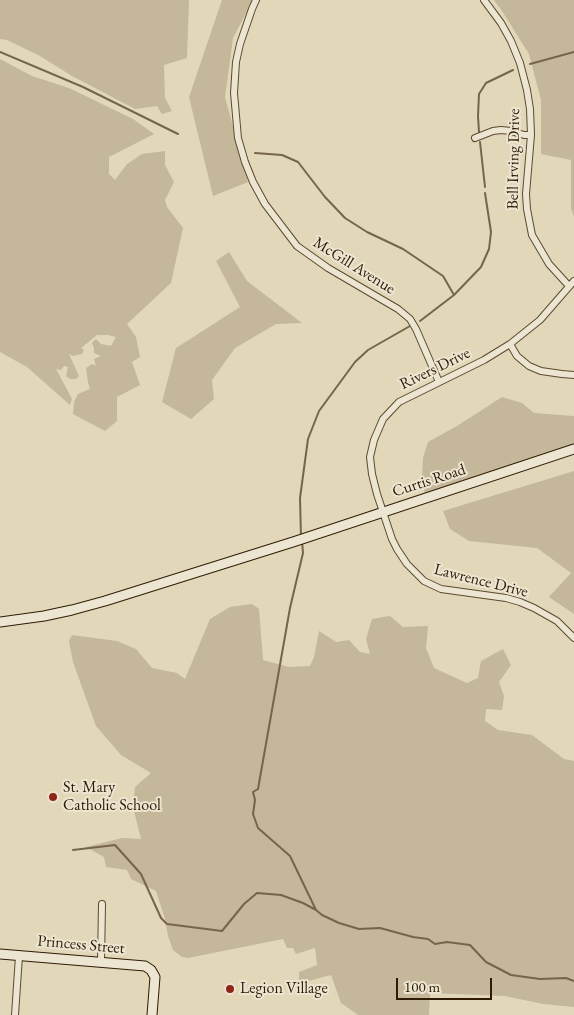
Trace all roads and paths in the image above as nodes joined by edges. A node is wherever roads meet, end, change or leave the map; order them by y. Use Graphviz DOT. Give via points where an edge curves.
graph roads {
  1 [pos="256,0"];
  2 [pos="484,0"];
  3 [pos="531,135"];
  4 [pos="475,138"];
  5 [pos="572,284"];
  6 [pos="510,344"];
  7 [pos="574,375"];
  8 [pos="439,382"];
  9 [pos="574,449"];
  10 [pos="382,512"];
  11 [pos="0,622"];
  12 [pos="574,638"];
  13 [pos="102,904"];
  14 [pos="0,954"];
  15 [pos="19,956"];
  16 [pos="101,962"];
  17 [pos="15,1015"];
  18 [pos="152,1015"];
  1 -- 8 [label="street, McGill Avenue" via="240,44 234,93 238,138 253,182 265,204 297,246 410,319"];
  2 -- 3 [label="street, Bell Irving Drive" via="501,23 520,63 530,109"];
  3 -- 4 [label="street" via="500,130"];
  3 -- 5 [label="street, Bell Irving Drive" via="526,194 532,236 548,264"];
  5 -- 6 [label="street, Rivers Drive" via="540,320"];
  6 -- 7 [label="street" via="517,356 530,366"];
  6 -- 8 [label="street, Rivers Drive"];
  8 -- 10 [label="street, Rivers Drive" via="399,402 383,419 370,457"];
  9 -- 10 [label="main road, Curtis Road"];
  10 -- 11 [label="main road, Curtis Road" via="72,610"];
  10 -- 12 [label="street, Lawrence Drive" via="397,549 424,581 441,588 520,602 557,621"];
  13 -- 16 [label="street"];
  14 -- 15 [label="main road, Princess Street"];
  15 -- 16 [label="main road, Princess Street"];
  15 -- 17 [label="street"];
  16 -- 18 [label="main road, Princess Street" via="145,966 151,970 155,977"];
}
